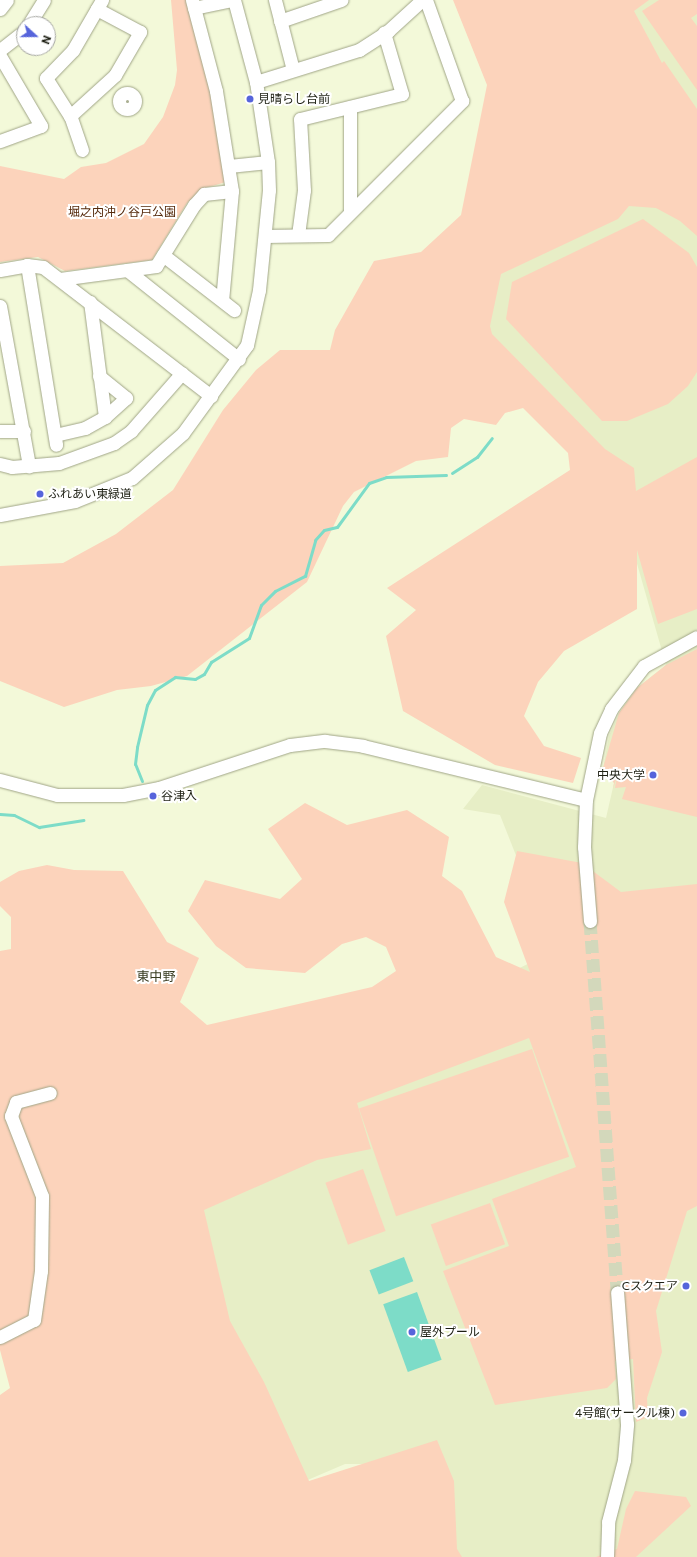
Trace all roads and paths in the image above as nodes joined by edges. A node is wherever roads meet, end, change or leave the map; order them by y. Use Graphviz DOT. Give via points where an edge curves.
graph roads {
  1 [pos="6,0"];
  2 [pos="44,0"];
  3 [pos="233,0"];
  4 [pos="275,0"];
  5 [pos="341,0"];
  6 [pos="422,0"];
  7 [pos="426,0"];
  8 [pos="193,4"];
  9 [pos="100,5"];
  10 [pos="0,9"];
  11 [pos="34,16"];
  12 [pos="280,21"];
  13 [pos="384,33"];
  14 [pos="16,37"];
  15 [pos="0,50"];
  16 [pos="0,56"];
  17 [pos="293,70"];
  18 [pos="256,82"];
  19 [pos="106,85"];
  20 [pos="122,96"];
  21 [pos="350,107"];
  22 [pos="70,116"];
  23 [pos="0,141"];
  24 [pos="82,150"];
  25 [pos="268,162"];
  26 [pos="229,166"];
  27 [pos="232,191"];
  28 [pos="350,212"];
  29 [pos="298,235"];
  30 [pos="265,236"];
  31 [pos="163,255"];
  32 [pos="27,265"];
  33 [pos="0,270"];
  34 [pos="127,270"];
  35 [pos="60,279"];
  36 [pos="222,300"];
  37 [pos="90,302"];
  38 [pos="0,306"];
  39 [pos="234,310"];
  40 [pos="239,358"];
  41 [pos="182,373"];
  42 [pos="99,376"];
  43 [pos="211,396"];
  44 [pos="105,417"];
  45 [pos="0,430"];
  46 [pos="24,430"];
  47 [pos="0,464"];
  48 [pos="29,466"];
  49 [pos="0,515"];
  50 [pos="697,637"];
  51 [pos="0,780"];
  52 [pos="586,800"];
  53 [pos="590,920"];
  54 [pos="50,1093"];
  55 [pos="617,1292"];
  56 [pos="0,1337"];
  57 [pos="607,1557"];
  1 -- 10 [label="street"];
  2 -- 11 [label="street"];
  3 -- 8 [label="street"];
  3 -- 18 [label="street"];
  4 -- 12 [label="street"];
  5 -- 12 [label="street"];
  6 -- 13 [label="street"];
  7 -- 28 [label="street" via="462,101"];
  8 -- 26 [label="street" via="216,91"];
  9 -- 19 [label="street" via="140,32"];
  9 -- 22 [label="street" via="73,50 46,78"];
  12 -- 17 [label="street"];
  13 -- 17 [label="street" via="336,60"];
  13 -- 21 [label="street" via="402,94"];
  14 -- 15 [label="street"];
  16 -- 23 [label="street" via="41,126"];
  17 -- 18 [label="street"];
  18 -- 25 [label="street"];
  19 -- 20 [label="street"];
  19 -- 22 [label="street"];
  21 -- 28 [label="street"];
  21 -- 29 [label="street" via="300,119 304,190"];
  22 -- 24 [label="street"];
  25 -- 26 [label="street"];
  25 -- 30 [label="street"];
  26 -- 27 [label="street"];
  27 -- 31 [label="street" via="204,194 194,205"];
  27 -- 36 [label="street"];
  28 -- 29 [label="street" via="328,235"];
  29 -- 30 [label="street"];
  30 -- 40 [label="street" via="256,313"];
  31 -- 34 [label="street" via="156,266"];
  31 -- 36 [label="street"];
  32 -- 33 [label="street"];
  32 -- 35 [label="street" via="43,267"];
  32 -- 44 [label="street" via="55,440"];
  34 -- 35 [label="street"];
  34 -- 40 [label="street"];
  35 -- 37 [label="street"];
  36 -- 39 [label="street"];
  37 -- 41 [label="street"];
  37 -- 42 [label="street"];
  38 -- 46 [label="street"];
  40 -- 43 [label="street"];
  41 -- 43 [label="street"];
  41 -- 48 [label="street" via="145,417 114,443 74,460"];
  42 -- 44 [label="street"];
  42 -- 44 [label="street" via="126,398"];
  43 -- 49 [label="street" via="172,445 132,478 75,501"];
  45 -- 46 [label="street"];
  46 -- 48 [label="street"];
  47 -- 48 [label="street"];
  50 -- 52 [label="street" via="644,666 611,709 600,733"];
  51 -- 52 [label="street" via="57,795 123,795 159,788 290,745 325,741 363,746"];
  52 -- 53 [label="street" via="584,847"];
  54 -- 56 [label="street" via="16,1102 11,1116 42,1196 41,1270 34,1320"];
  55 -- 57 [label="street" via="627,1424 624,1460 608,1522"];
}
